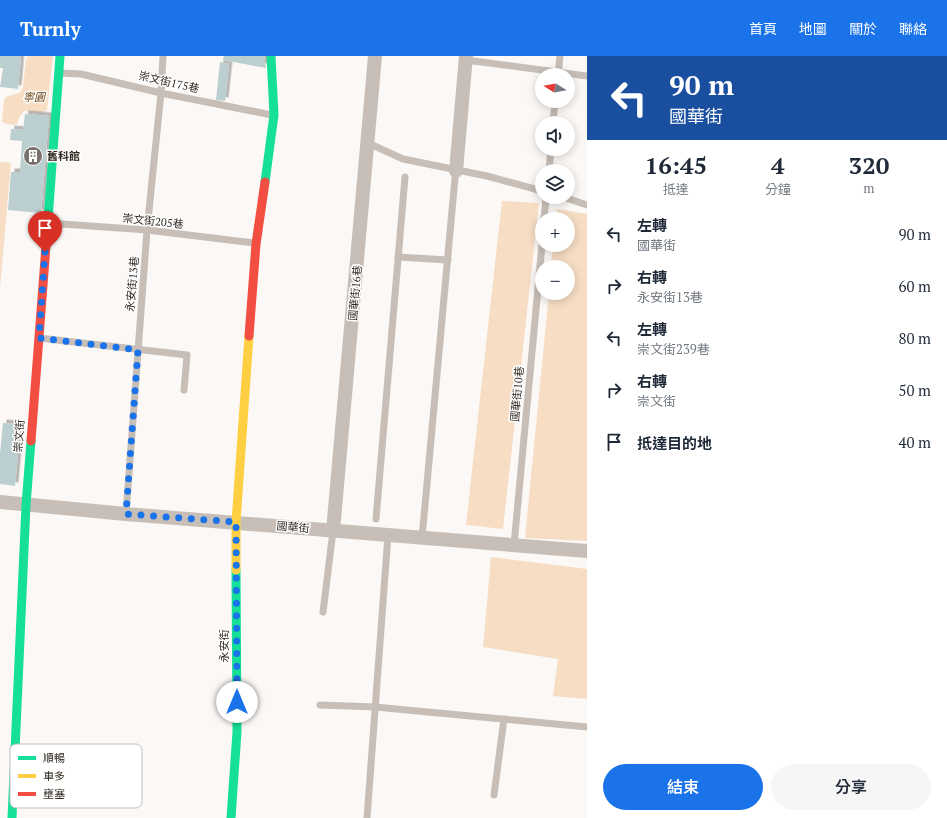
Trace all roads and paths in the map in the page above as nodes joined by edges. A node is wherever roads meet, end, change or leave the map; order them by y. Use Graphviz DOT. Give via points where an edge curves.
graph roads {
  1 [pos="60,56"];
  2 [pos="164,56"];
  3 [pos="271,56"];
  4 [pos="375,56"];
  5 [pos="560,56"];
  6 [pos="466,58"];
  7 [pos="559,68"];
  8 [pos="535,70"];
  9 [pos="59,73"];
  10 [pos="575,75"];
  11 [pos="587,76"];
  12 [pos="161,93"];
  13 [pos="274,115"];
  14 [pos="368,143"];
  15 [pos="456,174"];
  16 [pos="405,177"];
  17 [pos="535,188"];
  18 [pos="575,201"];
  19 [pos="587,205"];
  20 [pos="48,223"];
  21 [pos="147,230"];
  22 [pos="256,244"];
  23 [pos="541,252"];
  24 [pos="398,257"];
  25 [pos="448,260"];
  26 [pos="39,338"];
  27 [pos="138,350"];
  28 [pos="184,390"];
  29 [pos="0,502"];
  30 [pos="26,505"];
  31 [pos="126,514"];
  32 [pos="376,519"];
  33 [pos="236,522"];
  34 [pos="333,531"];
  35 [pos="388,535"];
  36 [pos="422,538"];
  37 [pos="514,545"];
  38 [pos="587,551"];
  39 [pos="323,612"];
  40 [pos="320,705"];
  41 [pos="375,707"];
  42 [pos="504,719"];
  43 [pos="587,726"];
  44 [pos="15,744"];
  45 [pos="494,795"];
  46 [pos="231,818"];
  47 [pos="367,818"];
  1 -- 9 [label="street, 崇文街"];
  2 -- 12 [label="lane, 永安街13巷"];
  3 -- 13 [label="street, 永安街"];
  4 -- 14 [label="street, 國華街16巷"];
  5 -- 7 [label="lane"];
  6 -- 8 [label="lane"];
  6 -- 15 [label="street"];
  9 -- 12 [label="lane, 崇文街175巷" via="81,74"];
  9 -- 20 [label="street, 崇文街"];
  10 -- 11 [label="lane"];
  12 -- 13 [label="lane, 崇文街175巷"];
  12 -- 21 [label="lane, 永安街13巷"];
  13 -- 22 [label="street, 永安街"];
  14 -- 15 [label="lane" via="402,159"];
  14 -- 34 [label="street, 國華街16巷"];
  15 -- 17 [label="lane" via="487,176"];
  15 -- 25 [label="lane"];
  16 -- 24 [label="lane"];
  18 -- 19 [label="lane"];
  20 -- 21 [label="lane, 崇文街205巷"];
  20 -- 26 [label="street, 崇文街"];
  21 -- 22 [label="lane, 崇文街205巷"];
  21 -- 27 [label="lane, 永安街13巷"];
  22 -- 33 [label="street, 永安街"];
  23 -- 37 [label="lane, 國華街10巷"];
  24 -- 25 [label="lane"];
  24 -- 32 [label="lane"];
  25 -- 36 [label="lane"];
  26 -- 27 [label="lane"];
  26 -- 30 [label="street, 崇文街"];
  27 -- 28 [label="lane" via="187,355"];
  27 -- 31 [label="lane, 永安街13巷"];
  29 -- 30 [label="street, 國華街"];
  30 -- 31 [label="street, 國華街"];
  30 -- 44 [label="street, 崇文街"];
  31 -- 33 [label="street, 國華街"];
  33 -- 34 [label="street, 國華街"];
  33 -- 46 [label="street, 永安街" via="237,732"];
  34 -- 35 [label="street, 國華街"];
  34 -- 39 [label="lane"];
  35 -- 36 [label="street, 國華街"];
  35 -- 41 [label="lane"];
  36 -- 37 [label="street, 國華街"];
  37 -- 38 [label="street, 國華街"];
  40 -- 41 [label="lane"];
  41 -- 42 [label="lane"];
  41 -- 47 [label="lane"];
  42 -- 43 [label="lane"];
  42 -- 45 [label="lane"];
}
